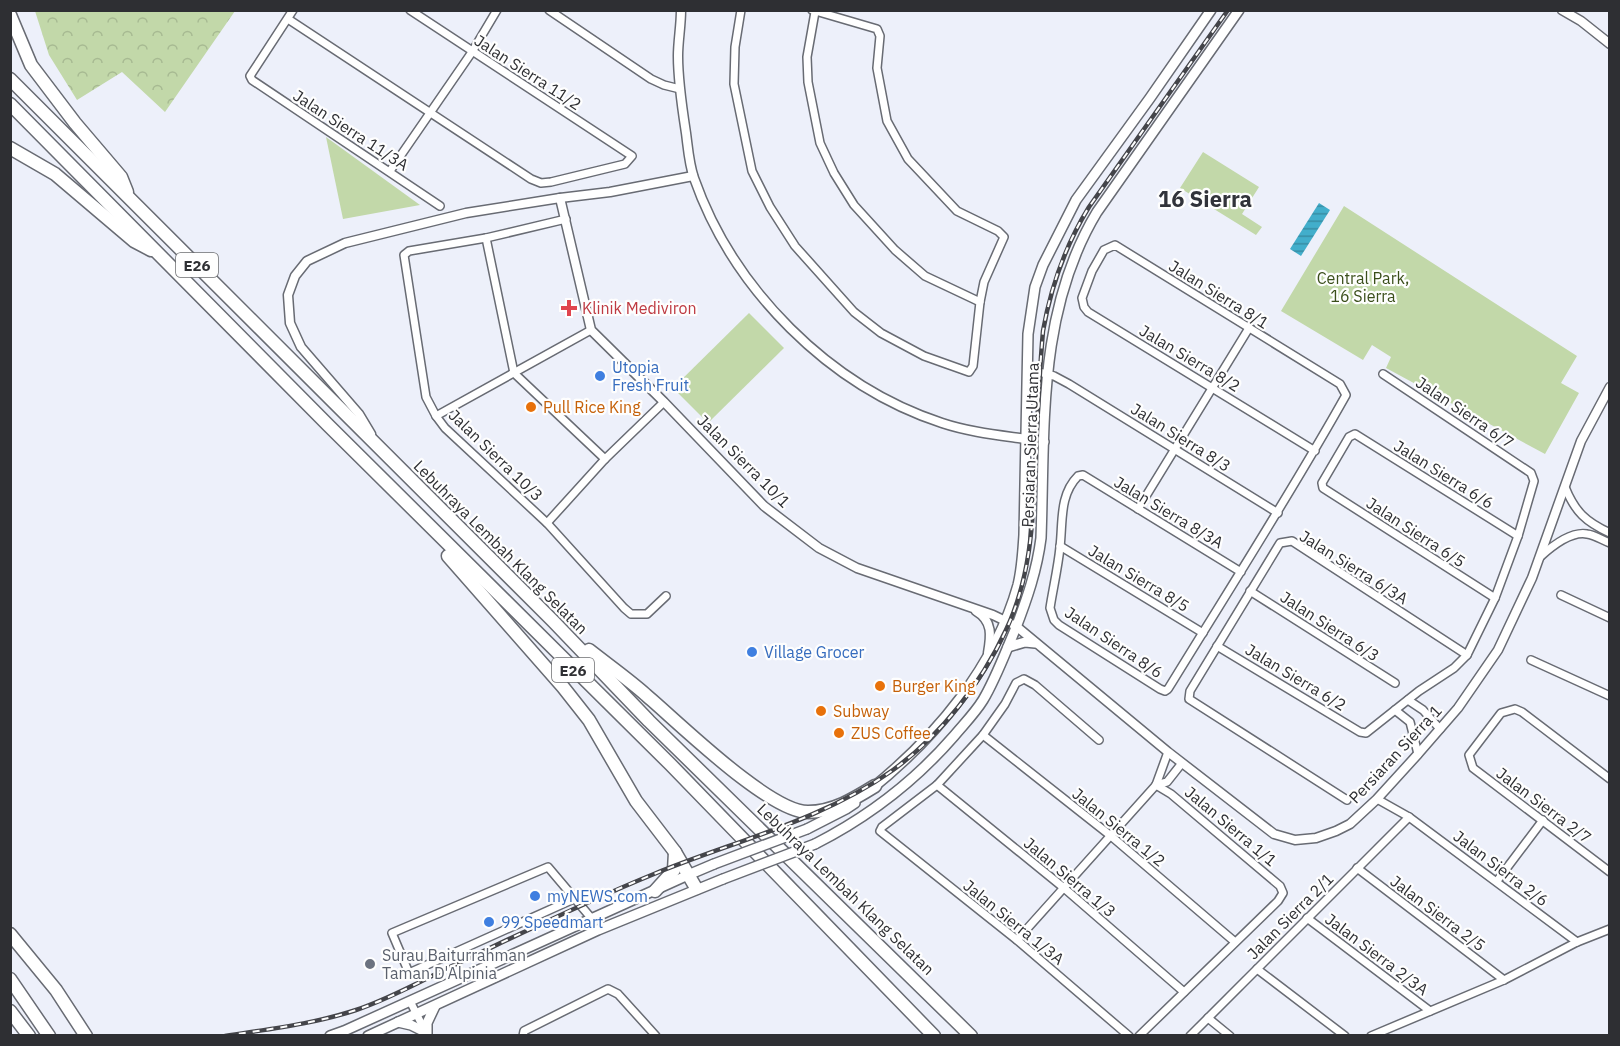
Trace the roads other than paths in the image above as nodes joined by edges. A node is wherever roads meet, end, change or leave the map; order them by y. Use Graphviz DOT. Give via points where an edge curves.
graph roads {
  1 [pos="293,10"];
  2 [pos="410,10"];
  3 [pos="497,10"];
  4 [pos="549,10"];
  5 [pos="681,10"];
  6 [pos="741,10"];
  7 [pos="1211,10"];
  8 [pos="1239,10"];
  9 [pos="1562,10"];
  10 [pos="814,11"];
  11 [pos="10,15"];
  12 [pos="288,19"];
  13 [pos="1610,44"];
  14 [pos="472,52"];
  15 [pos="10,79"];
  16 [pos="680,89"];
  17 [pos="10,104"];
  18 [pos="430,113"];
  19 [pos="10,148"];
  20 [pos="390,171"];
  21 [pos="693,176"];
  22 [pos="128,195"];
  23 [pos="560,198"];
  24 [pos="440,206"];
  25 [pos="566,219"];
  26 [pos="486,238"];
  27 [pos="163,256"];
  28 [pos="1092,271"];
  29 [pos="980,302"];
  30 [pos="1249,328"];
  31 [pos="591,330"];
  32 [pos="1028,369"];
  33 [pos="514,373"];
  34 [pos="1047,374"];
  35 [pos="1383,374"];
  36 [pos="1213,387"];
  37 [pos="1610,387"];
  38 [pos="664,402"];
  39 [pos="436,416"];
  40 [pos="328,425"];
  41 [pos="1026,439"];
  42 [pos="1045,442"];
  43 [pos="1175,449"];
  44 [pos="1315,451"];
  45 [pos="383,452"];
  46 [pos="605,459"];
  47 [pos="1565,487"];
  48 [pos="1323,488"];
  49 [pos="1560,502"];
  50 [pos="1138,509"];
  51 [pos="1576,510"];
  52 [pos="1278,513"];
  53 [pos="547,523"];
  54 [pos="1594,525"];
  55 [pos="1548,533"];
  56 [pos="1610,533"];
  57 [pos="1590,534"];
  58 [pos="1518,536"];
  59 [pos="1565,540"];
  60 [pos="1610,543"];
  61 [pos="1060,546"];
  62 [pos="1539,557"];
  63 [pos="1241,572"];
  64 [pos="1250,591"];
  65 [pos="1561,595"];
  66 [pos="666,596"];
  67 [pos="1495,598"];
  68 [pos="971,608"];
  69 [pos="1610,618"];
  70 [pos="553,621"];
  71 [pos="1005,621"];
  72 [pos="1016,626"];
  73 [pos="1203,633"];
  74 [pos="1035,643"];
  75 [pos="1217,646"];
  76 [pos="1008,647"];
  77 [pos="1467,655"];
  78 [pos="986,659"];
  79 [pos="1531,660"];
  80 [pos="1395,683"];
  81 [pos="1610,696"];
  82 [pos="1408,700"];
  83 [pos="1395,710"];
  84 [pos="1440,729"];
  85 [pos="983,735"];
  86 [pos="1099,740"];
  87 [pos="1168,752"];
  88 [pos="1418,754"];
  89 [pos="1182,763"];
  90 [pos="1610,779"];
  91 [pos="937,785"];
  92 [pos="1156,785"];
  93 [pos="875,786"];
  94 [pos="1377,799"];
  95 [pos="1347,801"];
  96 [pos="1409,817"];
  97 [pos="1543,820"];
  98 [pos="1111,836"];
  99 [pos="675,852"];
  100 [pos="1357,868"];
  101 [pos="1610,872"];
  102 [pos="688,875"];
  103 [pos="1497,881"];
  104 [pos="696,888"];
  105 [pos="1064,888"];
  106 [pos="655,891"];
  107 [pos="576,898"];
  108 [pos="1307,918"];
  109 [pos="592,919"];
  110 [pos="1610,929"];
  111 [pos="10,934"];
  112 [pos="1017,940"];
  113 [pos="1235,942"];
  114 [pos="1577,942"];
  115 [pos="1257,969"];
  116 [pos="10,979"];
  117 [pos="1504,980"];
  118 [pos="1184,992"];
  119 [pos="410,1001"];
  120 [pos="435,1006"];
  121 [pos="10,1011"];
  122 [pos="1430,1011"];
  123 [pos="416,1013"];
  124 [pos="1208,1018"];
  125 [pos="398,1022"];
  126 [pos="426,1034"];
  127 [pos="29,1035"];
  128 [pos="49,1035"];
  129 [pos="86,1035"];
  130 [pos="330,1035"];
  131 [pos="368,1035"];
  132 [pos="523,1035"];
  133 [pos="656,1035"];
  134 [pos="934,1035"];
  135 [pos="971,1035"];
  136 [pos="1129,1035"];
  137 [pos="1139,1035"];
  138 [pos="1190,1035"];
  139 [pos="1230,1035"];
  140 [pos="1345,1035"];
  141 [pos="1371,1035"];
  1 -- 12 [label="street"];
  2 -- 14 [label="street, Jalan Sierra 11/2"];
  3 -- 14 [label="street"];
  4 -- 16 [label="street" via="651,79"];
  5 -- 16 [label="street"];
  6 -- 29 [label="street" via="734,84 744,138 752,171 795,246 854,312 881,333 924,356 969,372 974,366"];
  7 -- 32 [label="main road, Persiaran Sierra Utama" via="1076,200 1035,287"];
  8 -- 34 [label="main road, Persiaran Sierra Utama" via="1086,230 1058,306"];
  9 -- 13 [label="street"];
  10 -- 29 [label="street" via="807,57 808,82 820,143 834,173 854,205 895,250 925,276"];
  10 -- 29 [label="street" via="877,28 877,68 886,121 908,159 957,211 1002,234 1003,241 984,282"];
  11 -- 22 [label="highway" via="31,65 121,177"];
  12 -- 18 [label="street"];
  12 -- 20 [label="street, Jalan Sierra 11/3A" via="250,76"];
  14 -- 18 [label="street"];
  14 -- 18 [label="street, Jalan Sierra 11/2" via="632,156 625,165 541,183"];
  15 -- 22 [label="highway, Lebuhraya Lembah Klang Selatan / E26"];
  16 -- 21 [label="street"];
  17 -- 27 [label="highway, E26"];
  18 -- 20 [label="street"];
  19 -- 27 [label="highway" via="55,174 134,241"];
  20 -- 24 [label="street, Jalan Sierra 11/3A"];
  21 -- 23 [label="street"];
  21 -- 41 [label="street" via="730,254 768,303 818,354 888,400 940,422"];
  22 -- 45 [label="highway, Lebuhraya Lembah Klang Selatan / E26"];
  23 -- 25 [label="street"];
  23 -- 45 [label="street" via="466,213 345,243 307,261 296,276 288,295 290,323 301,346 359,414"];
  25 -- 26 [label="street"];
  25 -- 31 [label="street"];
  26 -- 33 [label="street"];
  26 -- 39 [label="street, Jalan Sierra 10/3" via="404,255 426,397"];
  27 -- 40 [label="highway, E26"];
  28 -- 30 [label="street, Jalan Sierra 8/1" via="1104,250 1114,245"];
  28 -- 36 [label="street, Jalan Sierra 8/2" via="1082,298 1088,312"];
  30 -- 36 [label="street"];
  30 -- 44 [label="street, Jalan Sierra 8/1" via="1340,384 1346,395"];
  31 -- 33 [label="street"];
  31 -- 38 [label="street, Jalan Sierra 10/1"];
  32 -- 34 [label="street, Jalan Sierra 8/3"];
  32 -- 41 [label="main road, Persiaran Sierra Utama"];
  33 -- 39 [label="street"];
  33 -- 46 [label="street"];
  34 -- 42 [label="main road, Persiaran Sierra Utama"];
  34 -- 43 [label="street, Jalan Sierra 8/3"];
  35 -- 58 [label="street, Jalan Sierra 6/7" via="1531,473 1534,481"];
  36 -- 43 [label="street"];
  36 -- 44 [label="street, Jalan Sierra 8/2"];
  37 -- 47 [label="street, Persiaran Sierra 1" via="1581,441"];
  38 -- 46 [label="street"];
  38 -- 68 [label="street, Jalan Sierra 10/1" via="764,506 819,548 857,568"];
  39 -- 53 [label="street, Jalan Sierra 10/3" via="444,428"];
  40 -- 99 [label="highway" via="563,687 589,720 636,801"];
  40 -- 134 [label="highway, E26" via="670,764"];
  41 -- 42 [label="street"];
  41 -- 71 [label="main road, Persiaran Sierra Utama" via="1021,563"];
  42 -- 72 [label="main road, Persiaran Sierra Utama" via="1038,563"];
  43 -- 50 [label="street"];
  43 -- 52 [label="street, Jalan Sierra 8/3"];
  44 -- 52 [label="street"];
  45 -- 70 [label="highway, Lebuhraya Lembah Klang Selatan / E26"];
  46 -- 53 [label="street"];
  47 -- 49 [label="street, Persiaran Sierra 1"];
  47 -- 51 [label="street"];
  48 -- 58 [label="street, Jalan Sierra 6/6" via="1322,483 1349,437 1355,434"];
  48 -- 67 [label="street, Jalan Sierra 6/5"];
  49 -- 51 [label="street"];
  49 -- 55 [label="street, Persiaran Sierra 1"];
  50 -- 61 [label="street, Jalan Sierra 8/3A" via="1078,476 1067,491 1062,509"];
  50 -- 63 [label="street, Jalan Sierra 8/3A"];
  51 -- 54 [label="street"];
  52 -- 63 [label="street"];
  53 -- 66 [label="street, Jalan Sierra 10/3" via="631,614 647,614"];
  54 -- 56 [label="street"];
  54 -- 57 [label="street"];
  55 -- 59 [label="street"];
  55 -- 62 [label="street, Persiaran Sierra 1"];
  57 -- 59 [label="street"];
  57 -- 60 [label="street"];
  58 -- 67 [label="street"];
  59 -- 62 [label="street"];
  61 -- 73 [label="street, Jalan Sierra 8/5"];
  61 -- 73 [label="street, Jalan Sierra 8/6" via="1050,608 1053,620 1160,690 1168,689"];
  62 -- 84 [label="street, Persiaran Sierra 1" via="1498,650"];
  63 -- 73 [label="street"];
  64 -- 75 [label="street, Jalan Sierra 6/3A"];
  64 -- 77 [label="street, Jalan Sierra 6/3A" via="1280,543 1292,541"];
  64 -- 80 [label="street, Jalan Sierra 6/3"];
  65 -- 69 [label="street"];
  67 -- 77 [label="street"];
  68 -- 71 [label="street, Jalan Sierra 10/1"];
  68 -- 78 [label="street" via="986,620 991,630"];
  70 -- 93 [label="highway" via="756,789 786,806 806,812 825,810"];
  70 -- 135 [label="highway, Lebuhraya Lembah Klang Selatan / E26" via="649,721"];
  71 -- 72 [label="street, Persiaran Sierra 1"];
  71 -- 78 [label="main road, Persiaran Sierra Utama"];
  72 -- 74 [label="street, Persiaran Sierra 1"];
  72 -- 76 [label="main road, Persiaran Sierra Utama"];
  74 -- 76 [label="main road"];
  74 -- 87 [label="street, Persiaran Sierra 1"];
  75 -- 83 [label="street, Jalan Sierra 6/2" via="1360,732 1370,731"];
  75 -- 95 [label="street, Jalan Sierra 6/3A" via="1189,699"];
  76 -- 104 [label="main road, Persiaran Sierra Utama, bridge" via="982,702 944,748 872,812 815,844"];
  77 -- 82 [label="street"];
  78 -- 93 [label="main road, Persiaran Sierra Utama" via="953,708"];
  79 -- 81 [label="street"];
  82 -- 83 [label="street"];
  82 -- 84 [label="street"];
  83 -- 88 [label="street" via="1410,722"];
  84 -- 88 [label="street, Persiaran Sierra 1"];
  85 -- 86 [label="street" via="1016,683 1024,679"];
  85 -- 91 [label="street"];
  85 -- 98 [label="street, Jalan Sierra 1/2"];
  87 -- 89 [label="street, Persiaran Sierra 1"];
  87 -- 92 [label="street"];
  88 -- 94 [label="street, Persiaran Sierra 1"];
  89 -- 92 [label="street" via="1167,782"];
  89 -- 94 [label="street, Persiaran Sierra 1" via="1274,834 1295,840 1316,838 1343,828"];
  90 -- 97 [label="street, Jalan Sierra 2/7" via="1522,712 1515,709 1501,713 1469,755 1473,768"];
  91 -- 105 [label="street, Jalan Sierra 1/3"];
  91 -- 112 [label="street, Jalan Sierra 1/3A" via="880,831"];
  92 -- 98 [label="street"];
  92 -- 113 [label="street, Jalan Sierra 1/1" via="1280,886 1278,901"];
  93 -- 102 [label="main road, Persiaran Sierra Utama, bridge" via="846,809 807,829"];
  94 -- 96 [label="street, Jalan Sierra 2/6"];
  96 -- 100 [label="street, Jalan Sierra 2/1"];
  96 -- 103 [label="street, Jalan Sierra 2/6"];
  97 -- 101 [label="street, Jalan Sierra 2/7"];
  97 -- 103 [label="street"];
  98 -- 105 [label="street"];
  98 -- 113 [label="street, Jalan Sierra 1/2"];
  99 -- 102 [label="highway"];
  99 -- 106 [label="highway" via="674,870"];
  100 -- 108 [label="street, Jalan Sierra 2/1"];
  100 -- 117 [label="street, Jalan Sierra 2/5"];
  102 -- 104 [label="highway"];
  102 -- 106 [label="main road, Persiaran Sierra Utama"];
  103 -- 114 [label="street, Jalan Sierra 2/6"];
  104 -- 120 [label="main road, Persiaran Sierra Utama"];
  105 -- 112 [label="street"];
  105 -- 118 [label="street, Jalan Sierra 1/3"];
  106 -- 109 [label="main road, Persiaran Sierra Utama"];
  107 -- 107 [label="street" via="548,867 392,933 409,973"];
  107 -- 109 [label="street"];
  108 -- 115 [label="street, Jalan Sierra 2/1"];
  108 -- 122 [label="street, Jalan Sierra 2/3A"];
  109 -- 119 [label="main road, Persiaran Sierra Utama"];
  110 -- 114 [label="street"];
  111 -- 129 [label="highway" via="56,990"];
  112 -- 136 [label="street, Jalan Sierra 1/3A"];
  113 -- 118 [label="street"];
  114 -- 117 [label="street"];
  115 -- 124 [label="street, Jalan Sierra 2/1"];
  115 -- 140 [label="street"];
  116 -- 128 [label="highway"];
  117 -- 122 [label="street"];
  118 -- 137 [label="street"];
  119 -- 123 [label="street"];
  119 -- 130 [label="main road, Persiaran Sierra Utama"];
  120 -- 123 [label="main road, Persiaran Sierra Utama"];
  120 -- 126 [label="main road"];
  121 -- 127 [label="highway"];
  122 -- 141 [label="street"];
  123 -- 125 [label="main road, Persiaran Sierra Utama"];
  123 -- 126 [label="street"];
  124 -- 138 [label="street, Jalan Sierra 2/1"];
  124 -- 139 [label="street"];
  125 -- 126 [label="main road"];
  125 -- 131 [label="main road, Persiaran Sierra Utama"];
  132 -- 133 [label="street" via="524,1031 608,989 618,994"];
}
